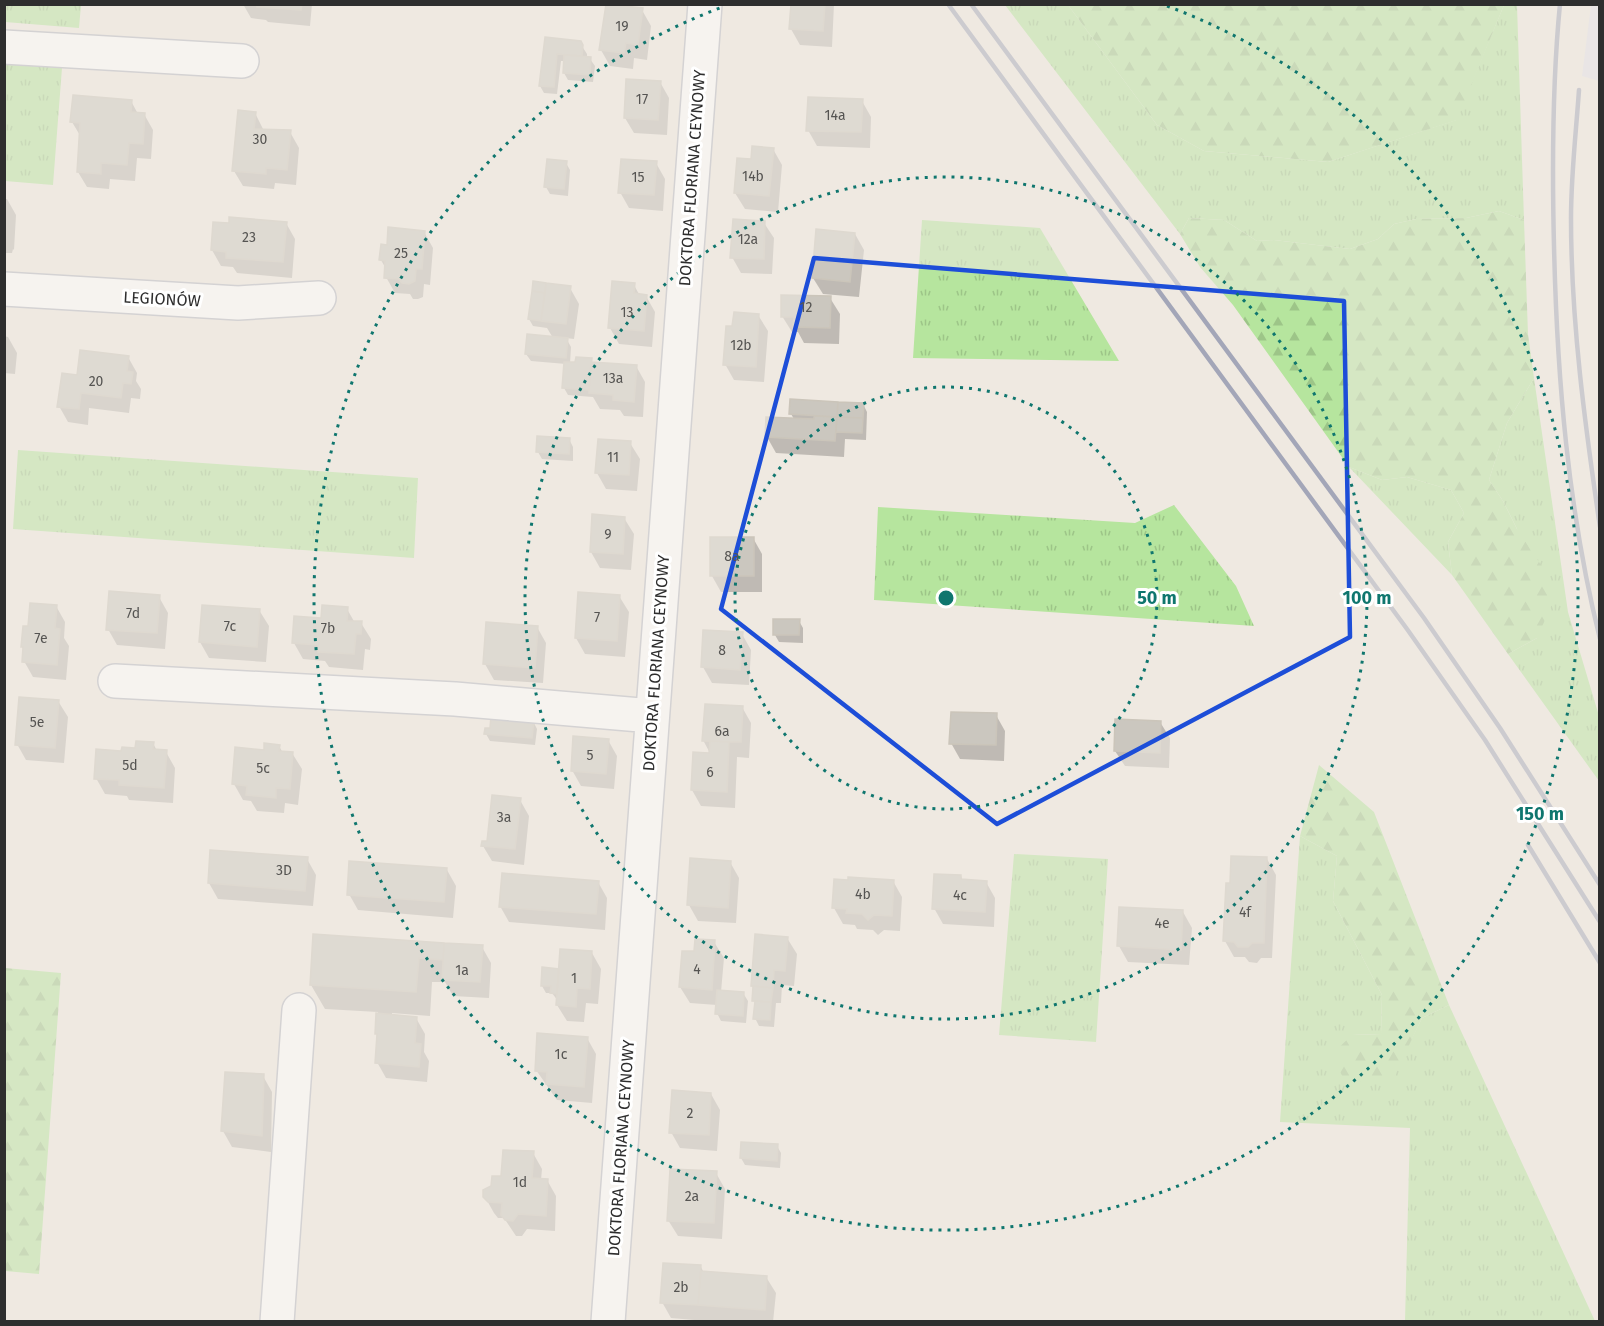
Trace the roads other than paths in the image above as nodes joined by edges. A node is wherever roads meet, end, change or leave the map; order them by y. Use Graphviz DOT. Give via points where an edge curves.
graph roads {
  1 [pos="705,4"];
  2 [pos="4,47"];
  3 [pos="242,62"];
  4 [pos="4,289"];
  5 [pos="319,298"];
  6 [pos="115,681"];
  7 [pos="652,716"];
  8 [pos="299,1010"];
  9 [pos="277,1322"];
  10 [pos="608,1322"];
  1 -- 7 [label="street, DOKTORA FLORIANA CEYNOWY"];
  2 -- 3 [label="street"];
  4 -- 5 [label="street, LEGIONÓW" via="238,303"];
  6 -- 7 [label="street" via="455,699"];
  7 -- 10 [label="street, DOKTORA FLORIANA CEYNOWY"];
  8 -- 9 [label="street"];
}
